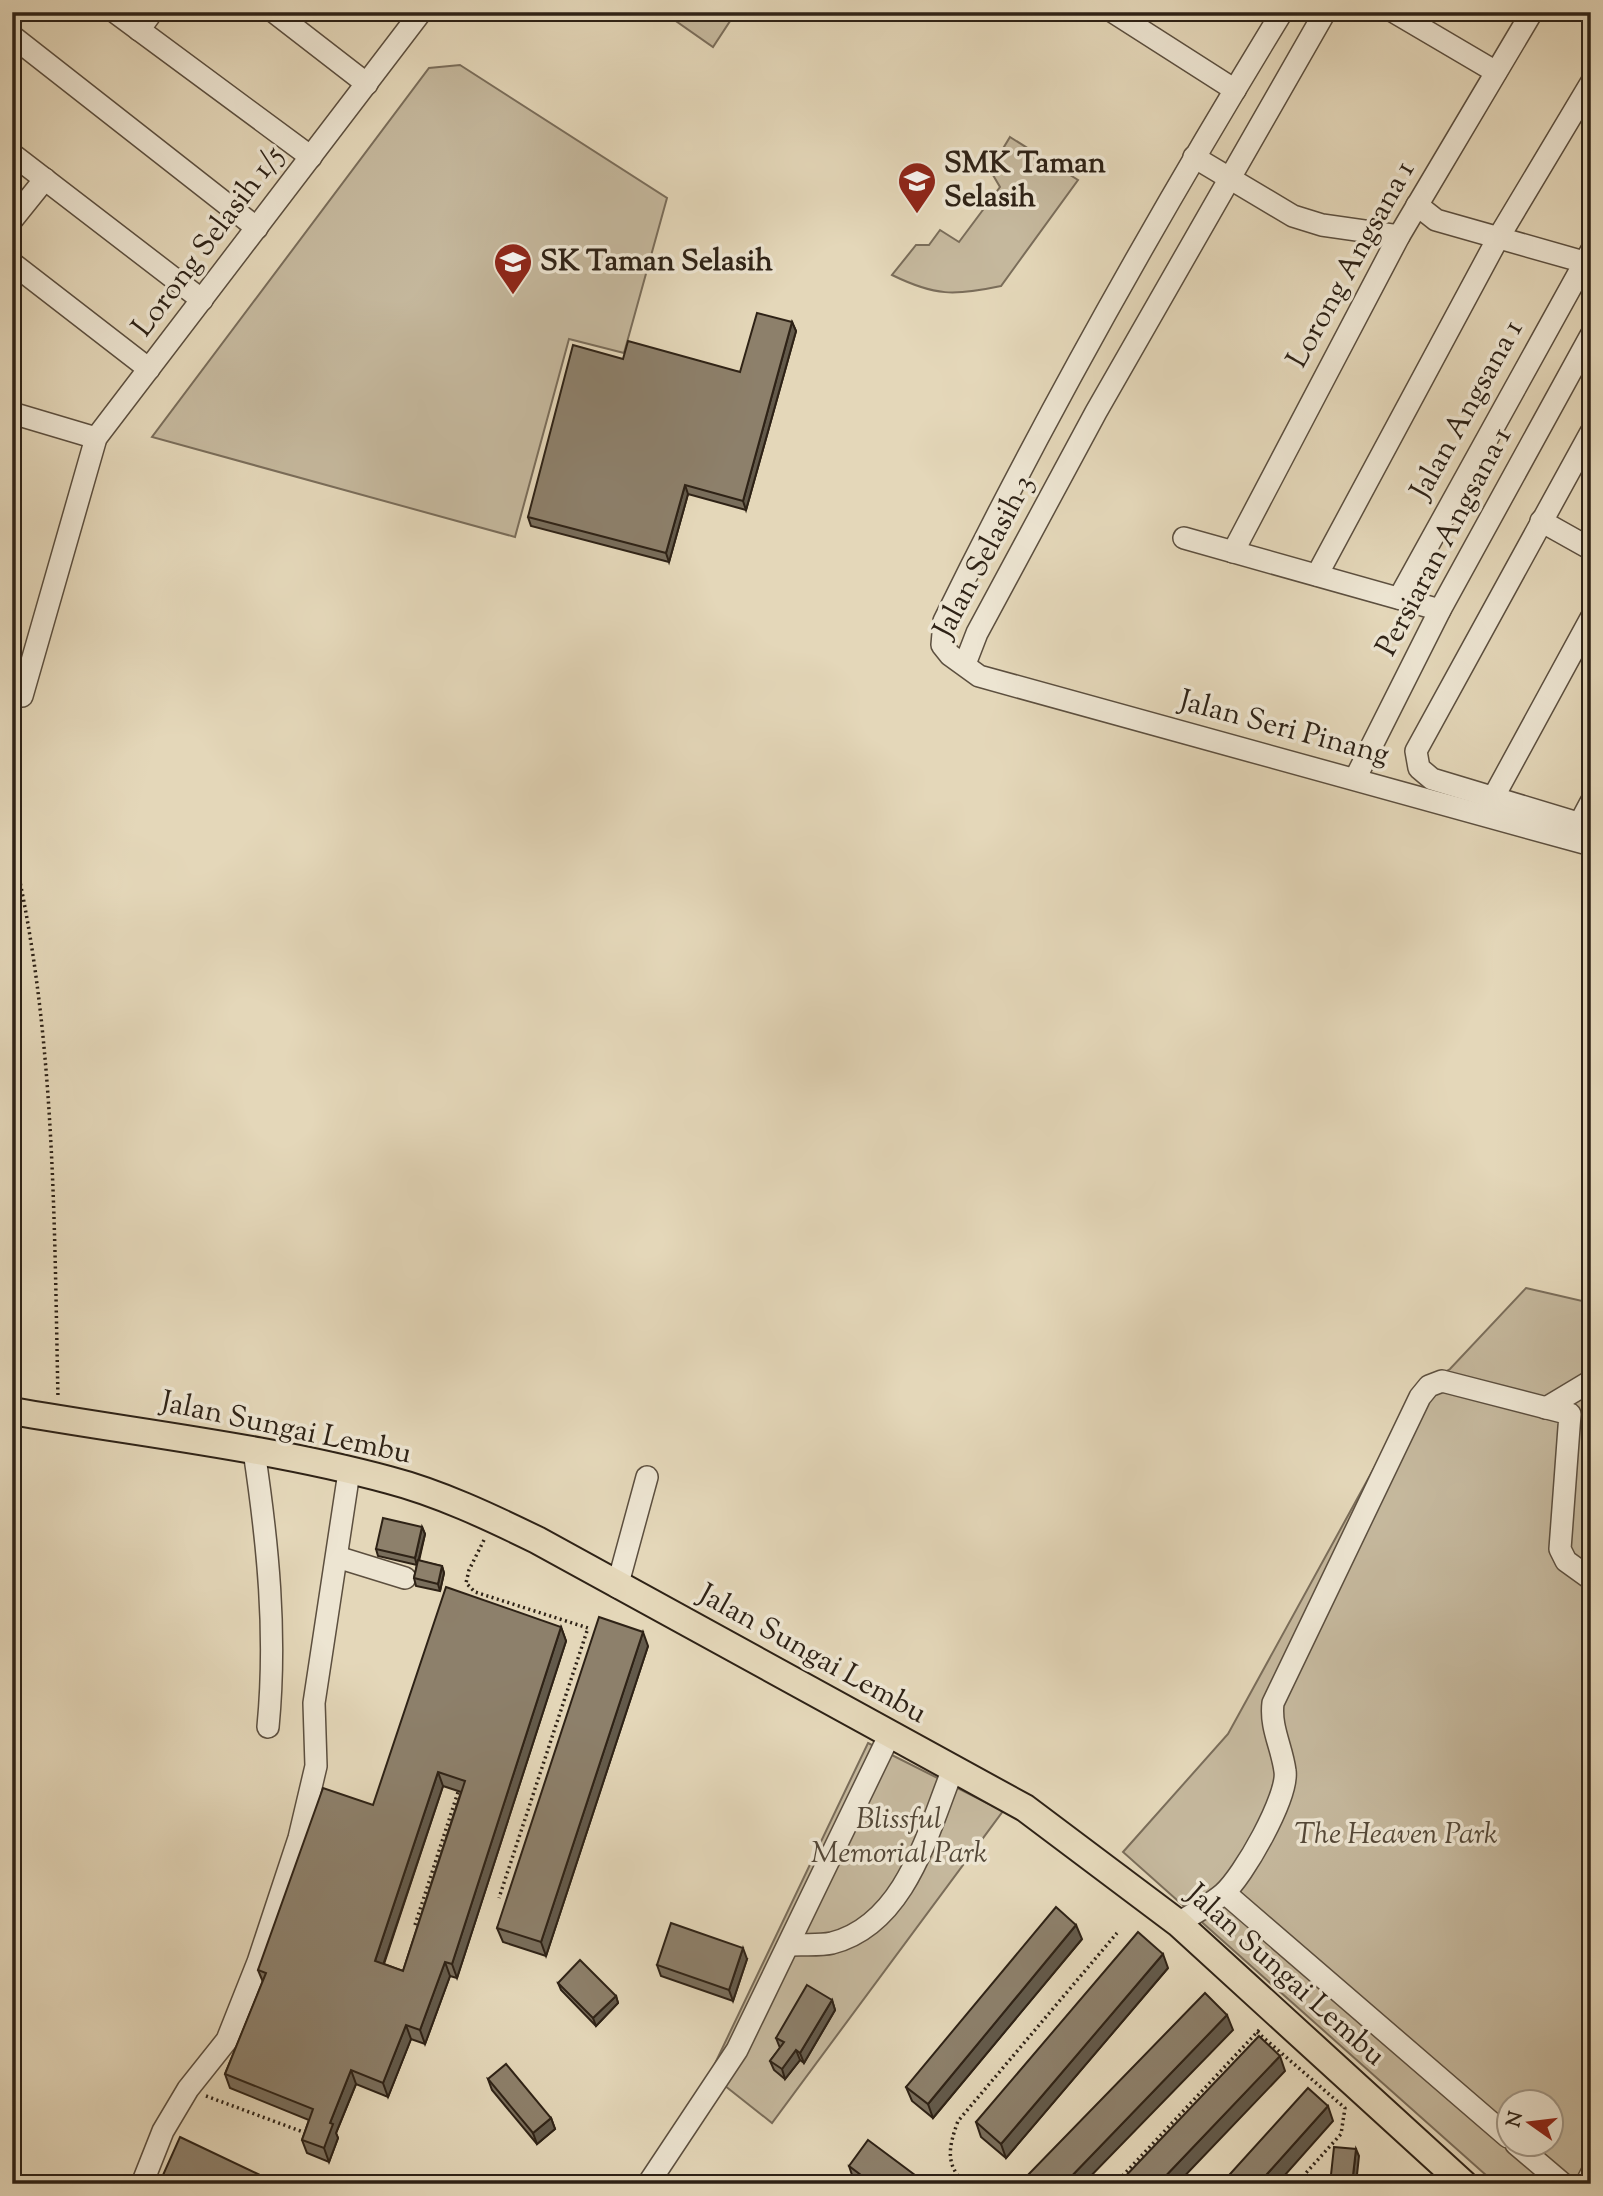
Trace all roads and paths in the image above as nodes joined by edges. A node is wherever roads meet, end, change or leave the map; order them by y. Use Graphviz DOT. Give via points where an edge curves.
graph roads {
  1 [pos="115,12"];
  2 [pos="152,12"];
  3 [pos="274,12"];
  4 [pos="1113,12"];
  5 [pos="1282,12"];
  6 [pos="1325,12"];
  7 [pos="1394,12"];
  8 [pos="1532,12"];
  9 [pos="416,14"];
  10 [pos="139,30"];
  11 [pos="12,36"];
  12 [pos="1496,72"];
  13 [pos="1591,83"];
  14 [pos="367,84"];
  15 [pos="1235,90"];
  16 [pos="12,154"];
  17 [pos="311,157"];
  18 [pos="1194,157"];
  19 [pos="1228,177"];
  20 [pos="45,179"];
  21 [pos="1417,205"];
  22 [pos="12,220"];
  23 [pos="257,228"];
  24 [pos="1399,236"];
  25 [pos="1497,240"];
  26 [pos="1589,259"];
  27 [pos="12,263"];
  28 [pos="202,300"];
  29 [pos="1591,335"];
  30 [pos="149,369"];
  31 [pos="12,412"];
  32 [pos="1591,432"];
  33 [pos="96,438"];
  34 [pos="1541,521"];
  35 [pos="1184,538"];
  36 [pos="1591,548"];
  37 [pos="1233,552"];
  38 [pos="1317,575"];
  39 [pos="1399,598"];
  40 [pos="1440,610"];
  41 [pos="1591,618"];
  42 [pos="965,664"];
  43 [pos="22,696"];
  44 [pos="1355,779"];
  45 [pos="1493,798"];
  46 [pos="1591,802"];
  47 [pos="1583,834"];
  48 [pos="12,846"];
  49 [pos="1591,1381"];
  50 [pos="1546,1408"];
  51 [pos="12,1411"];
  52 [pos="1570,1414"];
  53 [pos="59,1419"];
  54 [pos="1591,1420"];
  55 [pos="254,1451"];
  56 [pos="349,1472"];
  57 [pos="647,1477"];
  58 [pos="495,1520"];
  59 [pos="337,1557"];
  60 [pos="405,1578"];
  61 [pos="1591,1579"];
  62 [pos="617,1587"];
  63 [pos="268,1727"];
  64 [pos="889,1736"];
  65 [pos="953,1769"];
  66 [pos="462,1779"];
  67 [pos="1225,1893"];
  68 [pos="499,1898"];
  69 [pos="1178,1923"];
  70 [pos="415,1925"];
  71 [pos="1117,1933"];
  72 [pos="789,1945"];
  73 [pos="1276,2012"];
  74 [pos="1257,2032"];
  75 [pos="188,2089"];
  76 [pos="1494,2125"];
  77 [pos="303,2132"];
  78 [pos="1532,2158"];
  79 [pos="1591,2174"];
  80 [pos="142,2184"];
  81 [pos="648,2184"];
  82 [pos="966,2184"];
  83 [pos="1115,2184"];
  84 [pos="1296,2184"];
  85 [pos="1464,2184"];
  86 [pos="1563,2184"];
  87 [pos="1586,2184"];
  1 -- 10 [label="street"];
  2 -- 10 [label="street"];
  3 -- 14 [label="street"];
  4 -- 15 [label="street"];
  5 -- 15 [label="street, Jalan Selasih 3"];
  6 -- 19 [label="street, Jalan Selasih 3"];
  7 -- 12 [label="street"];
  8 -- 12 [label="street, Lorong Angsana 1"];
  9 -- 14 [label="street, Lorong Selasih 1/5"];
  10 -- 17 [label="street"];
  11 -- 23 [label="street"];
  12 -- 21 [label="street, Lorong Angsana 1"];
  13 -- 25 [label="street"];
  14 -- 17 [label="street, Lorong Selasih 1/5"];
  15 -- 18 [label="street, Jalan Selasih 3"];
  16 -- 20 [label="street"];
  17 -- 23 [label="street, Lorong Selasih 1/5"];
  18 -- 19 [label="street"];
  18 -- 42 [label="street, Jalan Selasih 3" via="1018,476 944,621 942,645"];
  19 -- 24 [label="street" via="1293,216"];
  19 -- 42 [label="street, Jalan Selasih 3" via="1096,412 977,633"];
  20 -- 22 [label="street"];
  20 -- 28 [label="street"];
  21 -- 24 [label="street, Lorong Angsana 1"];
  21 -- 25 [label="street" via="1436,220"];
  23 -- 28 [label="street, Lorong Selasih 1/5"];
  24 -- 37 [label="street, Lorong Angsana 1"];
  25 -- 26 [label="street"];
  25 -- 38 [label="street"];
  26 -- 39 [label="street, Jalan Angsana 1"];
  27 -- 30 [label="street"];
  28 -- 30 [label="street, Lorong Selasih 1/5"];
  29 -- 40 [label="street, Persiaran Angsana 1"];
  30 -- 33 [label="street, Lorong Selasih 1/5"];
  31 -- 33 [label="street"];
  32 -- 34 [label="street, Jalan Seri Pinang"];
  33 -- 43 [label="street"];
  34 -- 36 [label="street"];
  34 -- 45 [label="street, Jalan Seri Pinang" via="1416,751 1419,768 1432,779"];
  35 -- 37 [label="street"];
  37 -- 38 [label="street"];
  38 -- 39 [label="street"];
  39 -- 40 [label="street"];
  40 -- 44 [label="street, Persiaran Angsana 1"];
  41 -- 45 [label="street"];
  42 -- 44 [label="street, Jalan Seri Pinang" via="979,676"];
  44 -- 47 [label="street, Jalan Seri Pinang"];
  45 -- 47 [label="street, Jalan Seri Pinang"];
  46 -- 47 [label="street"];
  48 -- 53 [label="path" via="40,1004 52,1160"];
  49 -- 50 [label="street"];
  50 -- 52 [label="street"];
  50 -- 67 [label="street" via="1442,1381 1429,1386 1420,1397 1273,1703 1271,1720 1286,1773 1282,1795"];
  51 -- 53 [label="main road, Jalan Sungai Lembu"];
  52 -- 54 [label="street"];
  52 -- 61 [label="street" via="1560,1549 1566,1561"];
  53 -- 55 [label="main road, Jalan Sungai Lembu"];
  55 -- 56 [label="main road, Jalan Sungai Lembu"];
  55 -- 63 [label="street" via="272,1608"];
  56 -- 58 [label="main road, Jalan Sungai Lembu" via="390,1480"];
  56 -- 59 [label="street"];
  57 -- 62 [label="street"];
  58 -- 62 [label="main road, Jalan Sungai Lembu"];
  58 -- 68 [label="path" via="466,1583 475,1592 588,1628"];
  59 -- 60 [label="street"];
  59 -- 75 [label="street" via="314,1703 313,1790 258,1962 227,2040"];
  62 -- 64 [label="main road, Jalan Sungai Lembu" via="793,1679"];
  64 -- 65 [label="main road, Jalan Sungai Lembu"];
  64 -- 72 [label="street"];
  65 -- 69 [label="main road, Jalan Sungai Lembu" via="1025,1808"];
  65 -- 72 [label="street" via="905,1884 872,1924 832,1943"];
  66 -- 70 [label="path"];
  67 -- 69 [label="street"];
  67 -- 76 [label="street"];
  69 -- 73 [label="main road, Jalan Sungai Lembu"];
  71 -- 82 [label="path" via="958,2121 948,2156 956,2175"];
  72 -- 81 [label="street" via="737,2050"];
  73 -- 74 [label="path"];
  73 -- 85 [label="main road, Jalan Sungai Lembu"];
  74 -- 83 [label="path"];
  74 -- 84 [label="path" via="1345,2108 1341,2134"];
  75 -- 77 [label="path"];
  75 -- 80 [label="street" via="163,2131"];
  78 -- 86 [label="street"];
  79 -- 87 [label="street"];
}
